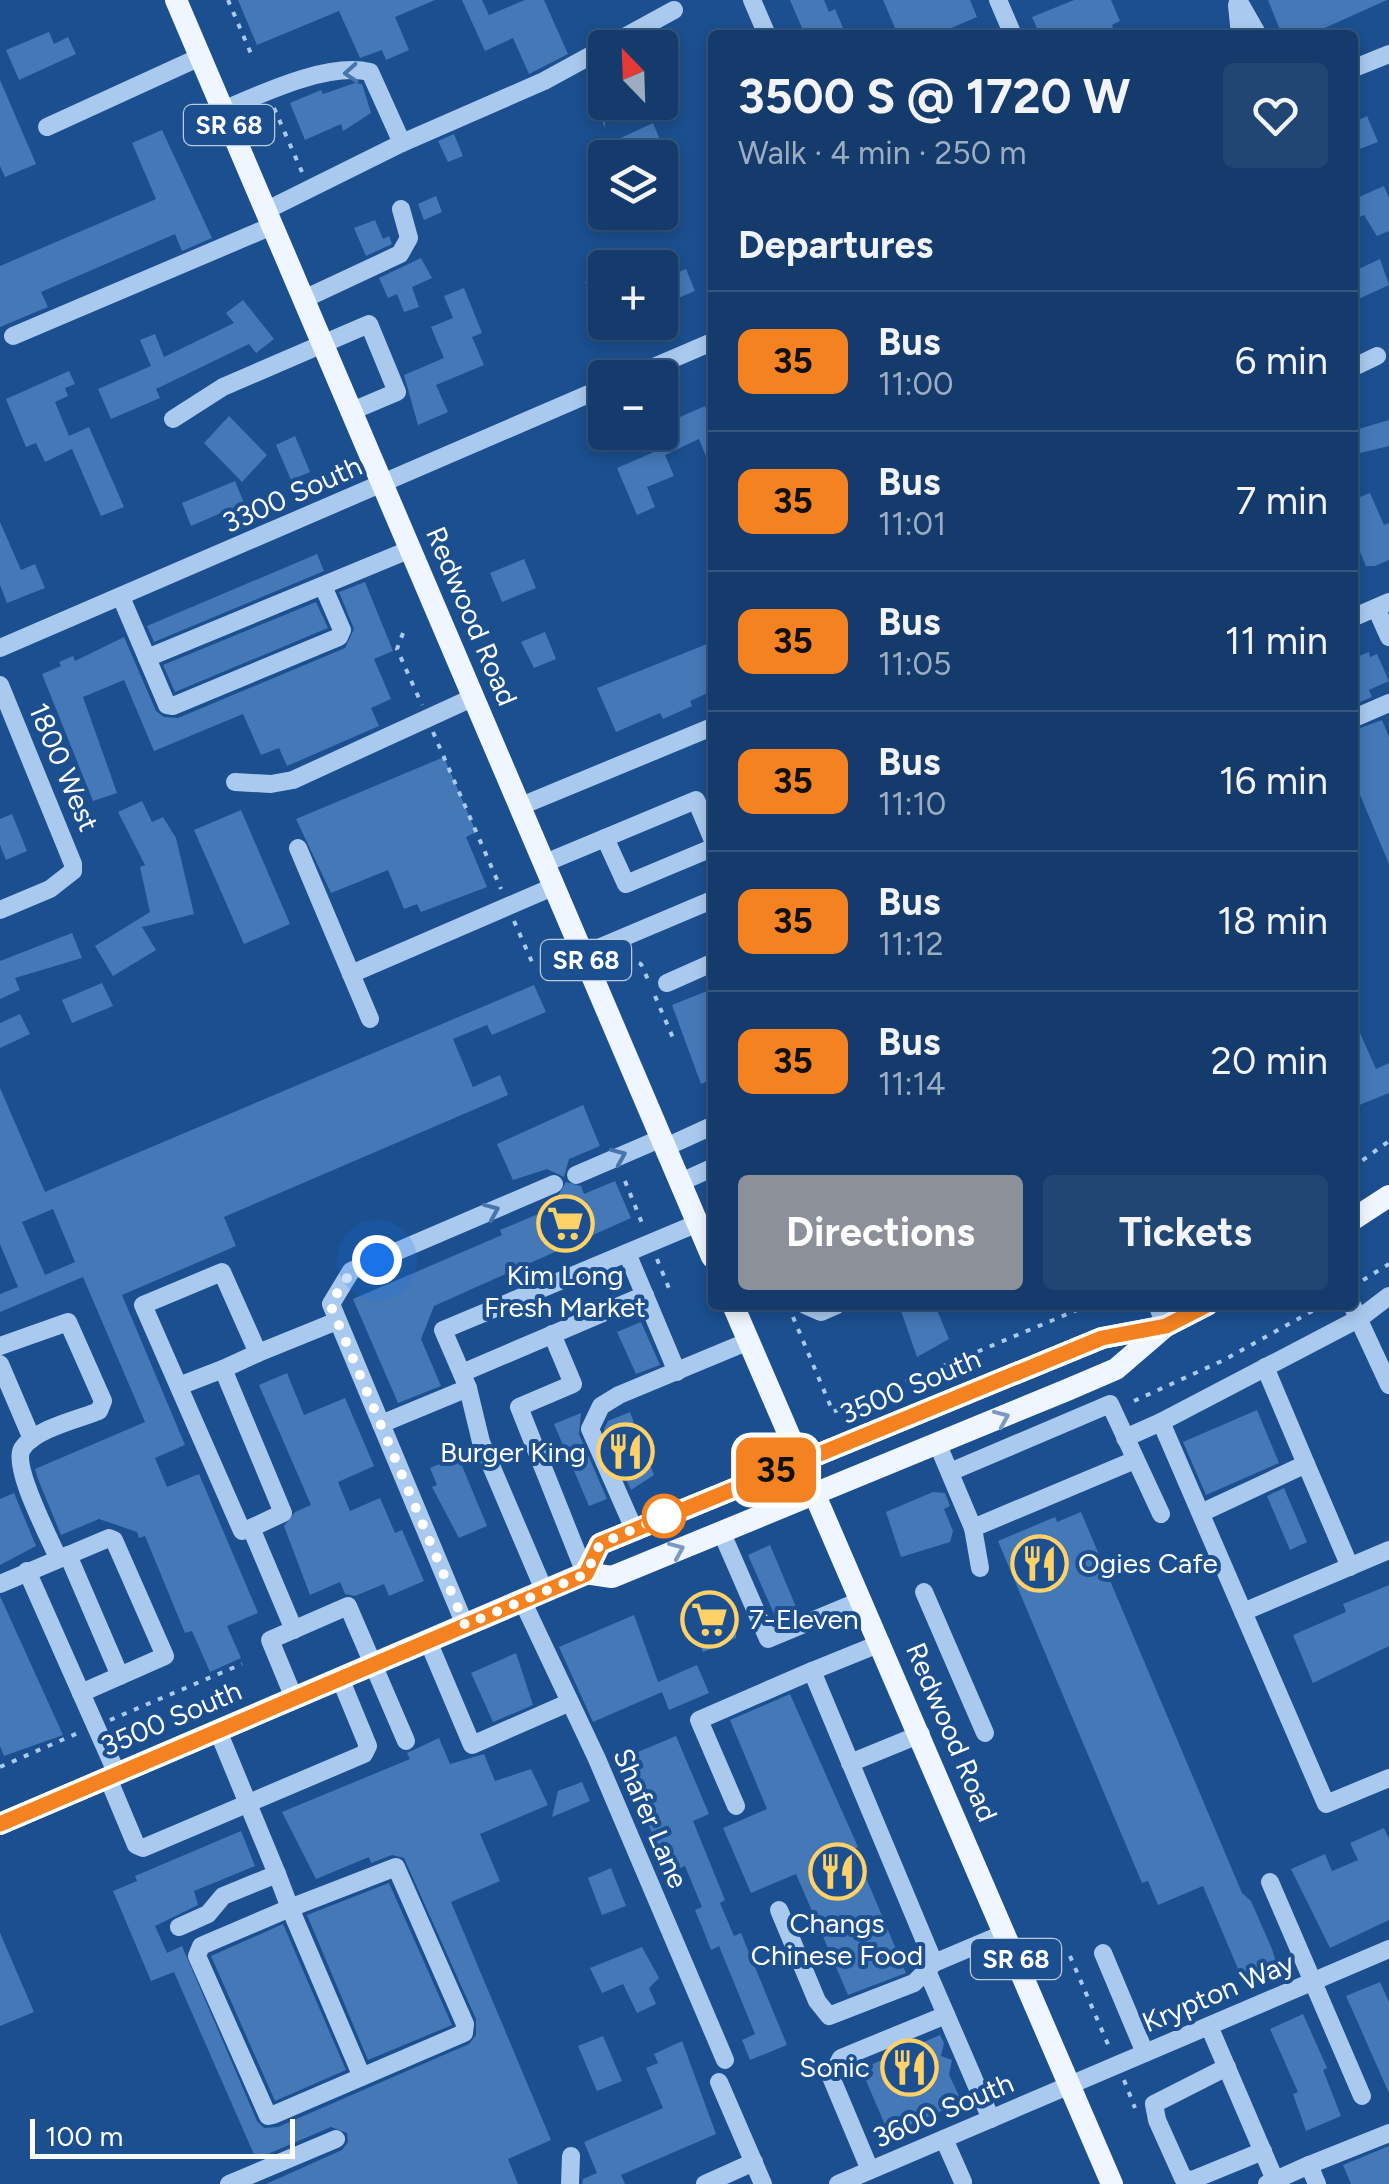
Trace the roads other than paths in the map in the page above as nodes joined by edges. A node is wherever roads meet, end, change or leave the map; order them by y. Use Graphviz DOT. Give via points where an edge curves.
graph roads {
  1 [pos="176,0"];
  2 [pos="752,0"];
  3 [pos="998,0"];
  4 [pos="1238,0"];
  5 [pos="674,10"];
  6 [pos="764,30"];
  7 [pos="1010,30"];
  8 [pos="1240,30"];
  9 [pos="1255,30"];
  10 [pos="1389,54"];
  11 [pos="200,57"];
  12 [pos="1358,67"];
  13 [pos="222,110"];
  14 [pos="46,127"];
  15 [pos="402,143"];
  16 [pos="401,209"];
  17 [pos="269,218"];
  18 [pos="304,299"];
  19 [pos="14,336"];
  20 [pos="323,344"];
  21 [pos="708,344"];
  22 [pos="1377,356"];
  23 [pos="670,360"];
  24 [pos="1358,365"];
  25 [pos="588,395"];
  26 [pos="352,411"];
  27 [pos="173,419"];
  28 [pos="384,484"];
  29 [pos="411,548"];
  30 [pos="323,586"];
  31 [pos="122,597"];
  32 [pos="1382,605"];
  33 [pos="1358,615"];
  34 [pos="1389,637"];
  35 [pos="0,648"];
  36 [pos="147,658"];
  37 [pos="0,685"];
  38 [pos="474,697"];
  39 [pos="1389,703"];
  40 [pos="1358,716"];
  41 [pos="708,729"];
  42 [pos="235,782"];
  43 [pos="521,806"];
  44 [pos="708,828"];
  45 [pos="605,838"];
  46 [pos="298,848"];
  47 [pos="708,850"];
  48 [pos="545,863"];
  49 [pos="555,886"];
  50 [pos="708,902"];
  51 [pos="0,910"];
  52 [pos="584,954"];
  53 [pos="708,965"];
  54 [pos="351,974"];
  55 [pos="668,983"];
  56 [pos="370,1020"];
  57 [pos="708,1127"];
  58 [pos="664,1143"];
  59 [pos="708,1170"];
  60 [pos="576,1175"];
  61 [pos="681,1182"];
  62 [pos="554,1184"];
  63 [pos="1389,1196"];
  64 [pos="1358,1216"];
  65 [pos="698,1223"];
  66 [pos="708,1247"];
  67 [pos="627,1252"];
  68 [pos="644,1295"];
  69 [pos="1389,1296"];
  70 [pos="735,1310"];
  71 [pos="1187,1310"];
  72 [pos="1356,1312"];
  73 [pos="1162,1316"];
  74 [pos="337,1321"];
  75 [pos="552,1334"];
  76 [pos="748,1341"];
  77 [pos="0,1346"];
  78 [pos="258,1353"];
  79 [pos="0,1364"];
  80 [pos="1264,1367"];
  81 [pos="223,1368"];
  82 [pos="676,1372"];
  83 [pos="465,1381"];
  84 [pos="1389,1385"];
  85 [pos="179,1386"];
  86 [pos="1067,1390"];
  87 [pos="1079,1417"];
  88 [pos="1162,1422"];
  89 [pos="381,1424"];
  90 [pos="1126,1438"];
  91 [pos="32,1439"];
  92 [pos="938,1445"];
  93 [pos="1136,1460"];
  94 [pos="800,1461"];
  95 [pos="1306,1464"];
  96 [pos="950,1472"];
  97 [pos="815,1494"];
  98 [pos="1201,1513"];
  99 [pos="1161,1514"];
  100 [pos="251,1528"];
  101 [pos="973,1528"];
  102 [pos="634,1529"];
  103 [pos="721,1531"];
  104 [pos="1389,1550"];
  105 [pos="63,1557"];
  106 [pos="1350,1567"];
  107 [pos="980,1568"];
  108 [pos="27,1572"];
  109 [pos="586,1574"];
  110 [pos="0,1584"];
  111 [pos="544,1590"];
  112 [pos="924,1592"];
  113 [pos="522,1600"];
  114 [pos="862,1600"];
  115 [pos="1244,1612"];
  116 [pos="465,1625"];
  117 [pos="294,1630"];
  118 [pos="428,1641"];
  119 [pos="881,1643"];
  120 [pos="374,1664"];
  121 [pos="812,1672"];
  122 [pos="120,1676"];
  123 [pos="340,1678"];
  124 [pos="81,1693"];
  125 [pos="294,1698"];
  126 [pos="568,1703"];
  127 [pos="218,1731"];
  128 [pos="985,1733"];
  129 [pos="921,1734"];
  130 [pos="406,1742"];
  131 [pos="850,1763"];
  132 [pos="112,1776"];
  133 [pos="1389,1778"];
  134 [pos="248,1804"];
  135 [pos="736,1806"];
  136 [pos="0,1824"];
  137 [pos="277,1874"];
  138 [pos="1270,1882"];
  139 [pos="290,1908"];
  140 [pos="779,1910"];
  141 [pos="178,1927"];
  142 [pos="1005,1933"];
  143 [pos="1389,1949"];
  144 [pos="1102,1953"];
  145 [pos="931,1968"];
  146 [pos="1313,1982"];
  147 [pos="946,2014"];
  148 [pos="1209,2026"];
  149 [pos="1145,2053"];
  150 [pos="725,2060"];
  151 [pos="1226,2067"];
  152 [pos="362,2076"];
  153 [pos="720,2082"];
  154 [pos="1070,2086"];
  155 [pos="1362,2096"];
  156 [pos="991,2119"];
  157 [pos="1389,2133"];
  158 [pos="336,2138"];
  159 [pos="944,2139"];
  160 [pos="1263,2151"];
  161 [pos="571,2156"];
  162 [pos="754,2162"];
  163 [pos="1309,2165"];
  164 [pos="870,2170"];
  165 [pos="963,2182"];
  166 [pos="1271,2182"];
  167 [pos="228,2184"];
  168 [pos="570,2184"];
  169 [pos="705,2184"];
  170 [pos="764,2184"];
  171 [pos="838,2184"];
  172 [pos="1112,2184"];
  173 [pos="1317,2184"];
  1 -- 11 [label="main road, Redwood Road / SR 68"];
  2 -- 6 [label="street"];
  3 -- 7 [label="street"];
  4 -- 8 [label="street"];
  4 -- 9 [label="street"];
  5 -- 15 [label="street" via="544,81"];
  10 -- 12 [label="street"];
  11 -- 13 [label="main road, Redwood Road / SR 68"];
  11 -- 14 [label="street"];
  15 -- 13 [label="street, one-way" via="370,72 353,68 299,78"];
  13 -- 17 [label="main road, Redwood Road / SR 68"];
  15 -- 17 [label="street"];
  16 -- 18 [label="street" via="409,238 400,254"];
  17 -- 18 [label="main road, Redwood Road / SR 68"];
  17 -- 19 [label="street"];
  18 -- 20 [label="main road, Redwood Road / SR 68"];
  20 -- 26 [label="main road, Redwood Road / SR 68"];
  20 -- 26 [label="street" via="368,324 396,392"];
  20 -- 27 [label="street" via="223,387"];
  21 -- 23 [label="street"];
  22 -- 24 [label="street"];
  25 -- 28 [label="street, 3300 South"];
  26 -- 28 [label="main road, Redwood Road / SR 68"];
  28 -- 29 [label="main road, Redwood Road / SR 68"];
  28 -- 31 [label="street, 3300 South"];
  29 -- 30 [label="street"];
  29 -- 38 [label="main road, Redwood Road / SR 68"];
  30 -- 36 [label="street"];
  30 -- 36 [label="street" via="339,637 173,706"];
  31 -- 35 [label="street, 3300 South"];
  31 -- 36 [label="street"];
  32 -- 33 [label="street"];
  32 -- 34 [label="street"];
  37 -- 51 [label="street, 1800 West" via="70,851 72,871 50,889"];
  38 -- 42 [label="street" via="293,780"];
  38 -- 43 [label="main road, Redwood Road / SR 68"];
  39 -- 40 [label="street"];
  41 -- 43 [label="street"];
  43 -- 48 [label="main road, Redwood Road / SR 68"];
  44 -- 45 [label="street" via="696,800"];
  45 -- 47 [label="street" via="626,884"];
  45 -- 48 [label="street"];
  46 -- 54 [label="street"];
  48 -- 49 [label="main road, Redwood Road / SR 68"];
  49 -- 52 [label="main road, Redwood Road / SR 68"];
  49 -- 54 [label="street"];
  50 -- 52 [label="street"];
  52 -- 58 [label="main road, Redwood Road / SR 68"];
  53 -- 55 [label="street"];
  54 -- 56 [label="street"];
  57 -- 58 [label="street"];
  60 -- 58 [label="street, one-way"];
  58 -- 61 [label="main road, Redwood Road / SR 68"];
  59 -- 61 [label="street"];
  61 -- 65 [label="main road, Redwood Road / SR 68"];
  74 -- 62 [label="street, one-way" via="330,1304 351,1272"];
  63 -- 64 [label="main road"];
  65 -- 66 [label="main road, Redwood Road / SR 68"];
  65 -- 67 [label="street"];
  67 -- 68 [label="street"];
  67 -- 83 [label="street" via="444,1330"];
  68 -- 75 [label="street"];
  68 -- 82 [label="street"];
  69 -- 72 [label="street"];
  70 -- 76 [label="main road, Redwood Road / SR 68"];
  71 -- 73 [label="main road, 3500 South"];
  72 -- 80 [label="street"];
  72 -- 84 [label="street"];
  73 -- 86 [label="main road, 3500 South" via="1116,1369"];
  73 -- 94 [label="main road, 3500 South"];
  74 -- 78 [label="street"];
  74 -- 89 [label="street"];
  75 -- 83 [label="street"];
  75 -- 109 [label="street" via="573,1384 519,1407"];
  76 -- 82 [label="street"];
  76 -- 94 [label="main road, Redwood Road / SR 68"];
  77 -- 91 [label="street" via="68,1322 102,1400 99,1411"];
  78 -- 81 [label="street"];
  78 -- 85 [label="street" via="222,1272 143,1305"];
  79 -- 91 [label="street"];
  80 -- 88 [label="street"];
  80 -- 95 [label="street"];
  81 -- 85 [label="street"];
  81 -- 100 [label="street" via="283,1513"];
  82 -- 102 [label="street" via="601,1406 590,1429"];
  83 -- 89 [label="street"];
  83 -- 111 [label="street" via="481,1442"];
  85 -- 100 [label="street" via="242,1531"];
  86 -- 87 [label="street"];
  92 -- 86 [label="main road, 3500 South, one-way"];
  87 -- 90 [label="street" via="1110,1404"];
  87 -- 96 [label="street"];
  88 -- 90 [label="street"];
  88 -- 98 [label="street"];
  89 -- 116 [label="street"];
  90 -- 93 [label="street"];
  91 -- 105 [label="street" via="19,1462"];
  92 -- 96 [label="street"];
  92 -- 97 [label="main road, 3500 South"];
  93 -- 99 [label="street"];
  93 -- 101 [label="street"];
  94 -- 97 [label="main road, Redwood Road / SR 68"];
  94 -- 102 [label="main road, 3500 South"];
  95 -- 98 [label="street"];
  95 -- 106 [label="street"];
  96 -- 101 [label="street"];
  97 -- 103 [label="main road, 3500 South"];
  97 -- 114 [label="main road, Redwood Road / SR 68"];
  98 -- 115 [label="street"];
  100 -- 117 [label="street"];
  101 -- 107 [label="street"];
  102 -- 109 [label="main road, 3500 South" via="600,1544"];
  109 -- 103 [label="main road, 3500 South, one-way" via="612,1578"];
  103 -- 114 [label="street" via="768,1639"];
  104 -- 106 [label="street"];
  105 -- 108 [label="street"];
  105 -- 122 [label="street"];
  105 -- 122 [label="street" via="114,1540 165,1656"];
  106 -- 115 [label="street"];
  108 -- 110 [label="street"];
  108 -- 124 [label="street"];
  109 -- 111 [label="main road, 3500 South"];
  111 -- 113 [label="main road, 3500 South"];
  112 -- 128 [label="street"];
  113 -- 116 [label="main road, 3500 South"];
  113 -- 126 [label="street, Shafer Lane"];
  114 -- 119 [label="main road, Redwood Road / SR 68"];
  115 -- 133 [label="street" via="1326,1804"];
  116 -- 118 [label="main road, 3500 South"];
  117 -- 120 [label="street" via="348,1606"];
  117 -- 125 [label="street" via="270,1640"];
  118 -- 120 [label="main road, 3500 South"];
  118 -- 126 [label="street" via="472,1745"];
  119 -- 121 [label="street"];
  119 -- 129 [label="main road, Redwood Road / SR 68"];
  120 -- 123 [label="main road, 3500 South"];
  120 -- 130 [label="street"];
  121 -- 131 [label="street"];
  121 -- 135 [label="street" via="699,1720"];
  122 -- 124 [label="street"];
  123 -- 125 [label="main road, 3500 South"];
  123 -- 134 [label="street" via="368,1750"];
  124 -- 132 [label="street"];
  125 -- 127 [label="main road, 3500 South"];
  126 -- 150 [label="street, Shafer Lane"];
  127 -- 132 [label="main road, 3500 South"];
  127 -- 134 [label="street"];
  129 -- 131 [label="street"];
  129 -- 142 [label="main road, Redwood Road / SR 68"];
  131 -- 145 [label="street"];
  132 -- 134 [label="street" via="138,1848"];
  132 -- 136 [label="main road, 3500 South"];
  134 -- 137 [label="street"];
  137 -- 139 [label="street"];
  137 -- 141 [label="street" via="223,1896 208,1914"];
  138 -- 146 [label="street"];
  139 -- 152 [label="street"];
  139 -- 152 [label="street" via="201,1946 197,1956 204,1974 268,2116"];
  139 -- 152 [label="street" via="396,1867 465,2024 464,2033"];
  140 -- 145 [label="street" via="829,2016"];
  142 -- 145 [label="street"];
  142 -- 154 [label="main road, Redwood Road / SR 68"];
  143 -- 146 [label="street, Krypton Way"];
  144 -- 149 [label="street"];
  145 -- 147 [label="street"];
  146 -- 148 [label="street, Krypton Way"];
  146 -- 155 [label="street"];
  147 -- 156 [label="street"];
  147 -- 164 [label="street" via="841,2058 831,2076"];
  148 -- 149 [label="street, Krypton Way"];
  148 -- 151 [label="street"];
  149 -- 154 [label="street, Krypton Way"];
  151 -- 160 [label="street"];
  151 -- 160 [label="street" via="1157,2098 1153,2110 1179,2174 1187,2180"];
  153 -- 162 [label="street"];
  154 -- 156 [label="street, 3600 South"];
  154 -- 172 [label="main road, Redwood Road / SR 68"];
  156 -- 159 [label="street, 3600 South"];
  157 -- 163 [label="street"];
  158 -- 167 [label="street"];
  159 -- 164 [label="street, 3600 South"];
  159 -- 165 [label="street"];
  160 -- 166 [label="street"];
  161 -- 168 [label="street"];
  162 -- 169 [label="street"];
  162 -- 170 [label="street"];
  163 -- 166 [label="street"];
  163 -- 173 [label="street"];
  164 -- 171 [label="street, 3600 South"];
}
